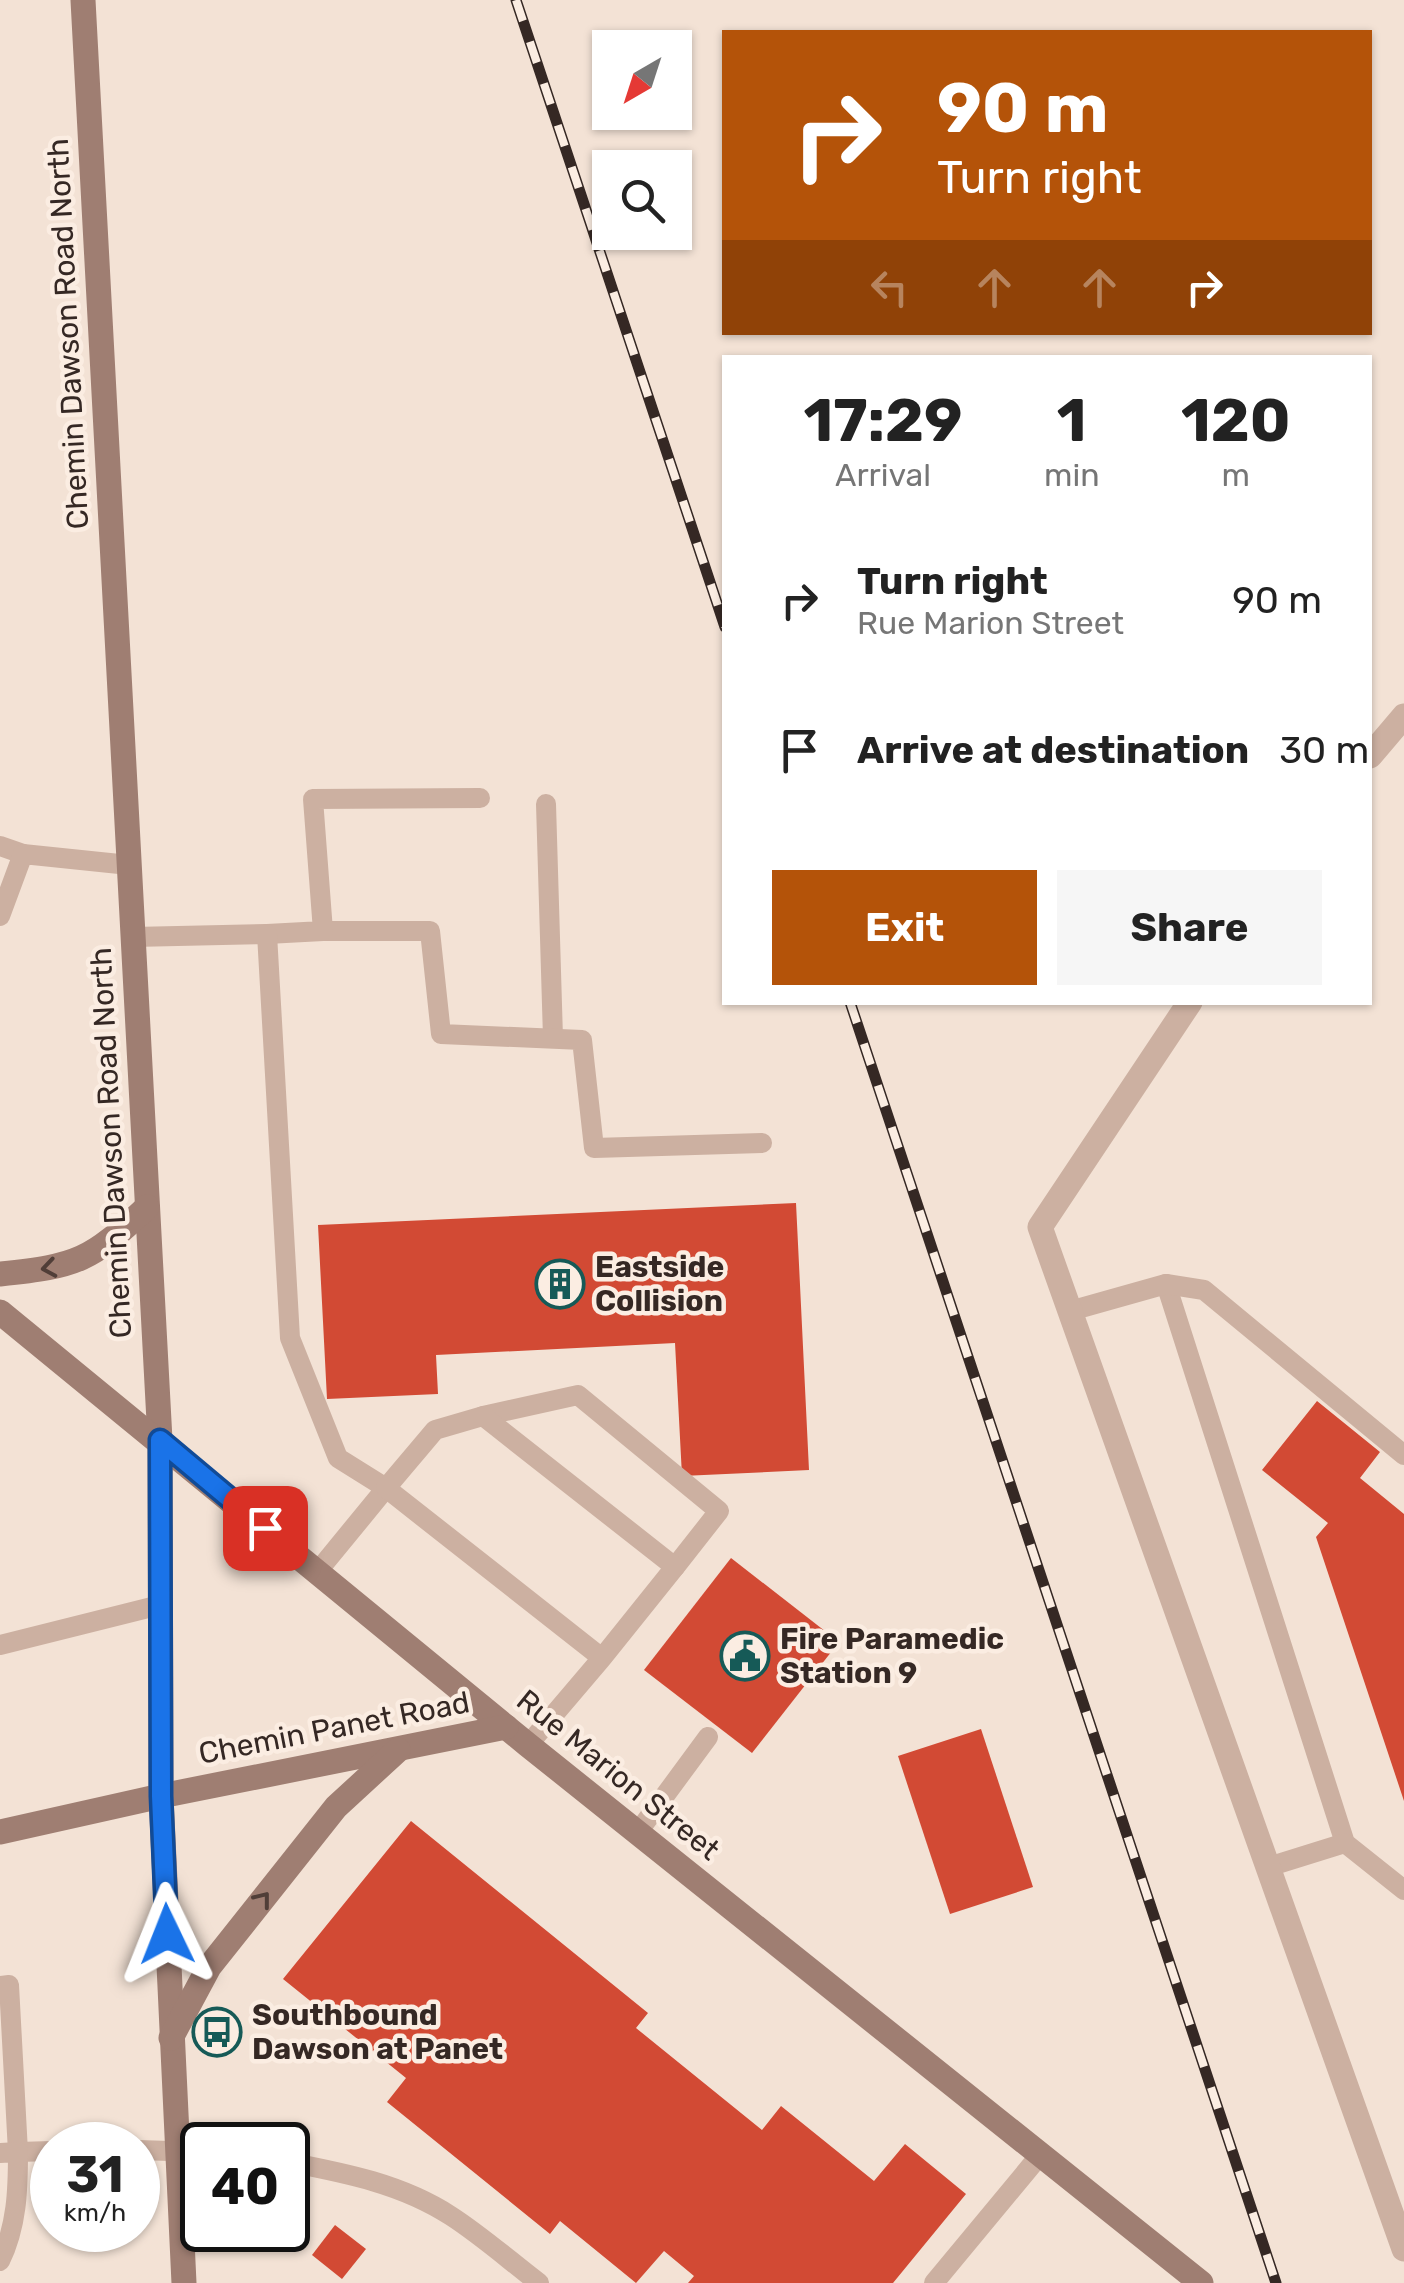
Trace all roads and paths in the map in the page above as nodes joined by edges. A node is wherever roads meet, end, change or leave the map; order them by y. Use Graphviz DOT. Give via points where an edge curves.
graph roads {
  1 [pos="83,0"];
  2 [pos="1404,716"];
  3 [pos="1372,754"];
  4 [pos="480,798"];
  5 [pos="546,804"];
  6 [pos="0,846"];
  7 [pos="23,854"];
  8 [pos="129,864"];
  9 [pos="0,916"];
  10 [pos="323,931"];
  11 [pos="267,934"];
  12 [pos="133,936"];
  13 [pos="1188,1005"];
  14 [pos="553,1038"];
  15 [pos="762,1143"];
  16 [pos="147,1207"];
  17 [pos="0,1274"];
  18 [pos="1166,1284"];
  19 [pos="1070,1311"];
  20 [pos="0,1312"];
  21 [pos="483,1416"];
  22 [pos="160,1440"];
  23 [pos="1404,1455"];
  24 [pos="386,1488"];
  25 [pos="675,1567"];
  26 [pos="318,1571"];
  27 [pos="160,1605"];
  28 [pos="0,1645"];
  29 [pos="602,1658"];
  30 [pos="506,1727"];
  31 [pos="708,1737"];
  32 [pos="528,1745"];
  33 [pos="400,1748"];
  34 [pos="161,1796"];
  35 [pos="0,1832"];
  36 [pos="638,1832"];
  37 [pos="1345,1843"];
  38 [pos="1268,1867"];
  39 [pos="1404,1890"];
  40 [pos="0,1986"];
  41 [pos="171,2038"];
  42 [pos="185,2122"];
  43 [pos="9,2152"];
  44 [pos="1040,2154"];
  45 [pos="310,2166"];
  46 [pos="1397,2207"];
  47 [pos="1404,2248"];
  48 [pos="185,2252"];
  49 [pos="0,2261"];
  50 [pos="184,2283"];
  51 [pos="540,2283"];
  52 [pos="934,2283"];
  53 [pos="1201,2283"];
  1 -- 8 [label="street, Chemin Dawson Road North"];
  2 -- 3 [label="street"];
  4 -- 10 [label="lane" via="313,799"];
  5 -- 14 [label="lane"];
  6 -- 7 [label="lane"];
  7 -- 8 [label="lane"];
  7 -- 9 [label="lane"];
  8 -- 12 [label="street, Chemin Dawson Road North"];
  10 -- 11 [label="lane"];
  10 -- 14 [label="lane" via="430,932 441,1034"];
  11 -- 12 [label="lane"];
  11 -- 24 [label="lane" via="290,1338 338,1458"];
  12 -- 16 [label="street, Chemin Dawson Road North"];
  13 -- 19 [label="street" via="1040,1227"];
  14 -- 15 [label="lane" via="582,1040 594,1148"];
  16 -- 17 [label="street, one-way" via="105,1246 71,1264"];
  16 -- 22 [label="street, Chemin Dawson Road North"];
  18 -- 19 [label="lane"];
  18 -- 23 [label="lane" via="1204,1290"];
  18 -- 37 [label="lane"];
  19 -- 38 [label="street"];
  20 -- 22 [label="street, Rue Marion Street"];
  21 -- 24 [label="lane" via="435,1430"];
  21 -- 25 [label="lane"];
  21 -- 25 [label="lane" via="578,1396 718,1510"];
  22 -- 26 [label="street, Rue Marion Street"];
  22 -- 27 [label="street, Chemin Dawson Road North"];
  24 -- 26 [label="lane"];
  24 -- 29 [label="lane"];
  25 -- 29 [label="lane"];
  26 -- 30 [label="street, Rue Marion Street"];
  27 -- 28 [label="lane"];
  27 -- 34 [label="street, Chemin Dawson Road North"];
  29 -- 32 [label="lane"];
  30 -- 32 [label="street, Rue Marion Street"];
  30 -- 33 [label="street, Chemin Panet Road"];
  31 -- 36 [label="lane"];
  32 -- 36 [label="street, Rue Marion Street"];
  33 -- 34 [label="street, Chemin Panet Road"];
  41 -- 33 [label="street, one-way" via="209,1967 336,1807"];
  34 -- 35 [label="street, Chemin Panet Road"];
  34 -- 41 [label="street, Chemin Dawson Road North"];
  36 -- 44 [label="street, Rue Marion Street"];
  37 -- 38 [label="lane"];
  37 -- 39 [label="lane"];
  38 -- 46 [label="street"];
  40 -- 43 [label="lane" via="9,1985"];
  41 -- 42 [label="street, Chemin Dawson Road North"];
  43 -- 49 [label="lane" via="14,2230"];
  44 -- 52 [label="lane"];
  44 -- 53 [label="street, Rue Marion Street"];
  45 -- 51 [label="lane" via="411,2195"];
  46 -- 47 [label="street"];
  48 -- 50 [label="street, Chemin Dawson Road North"];
}
